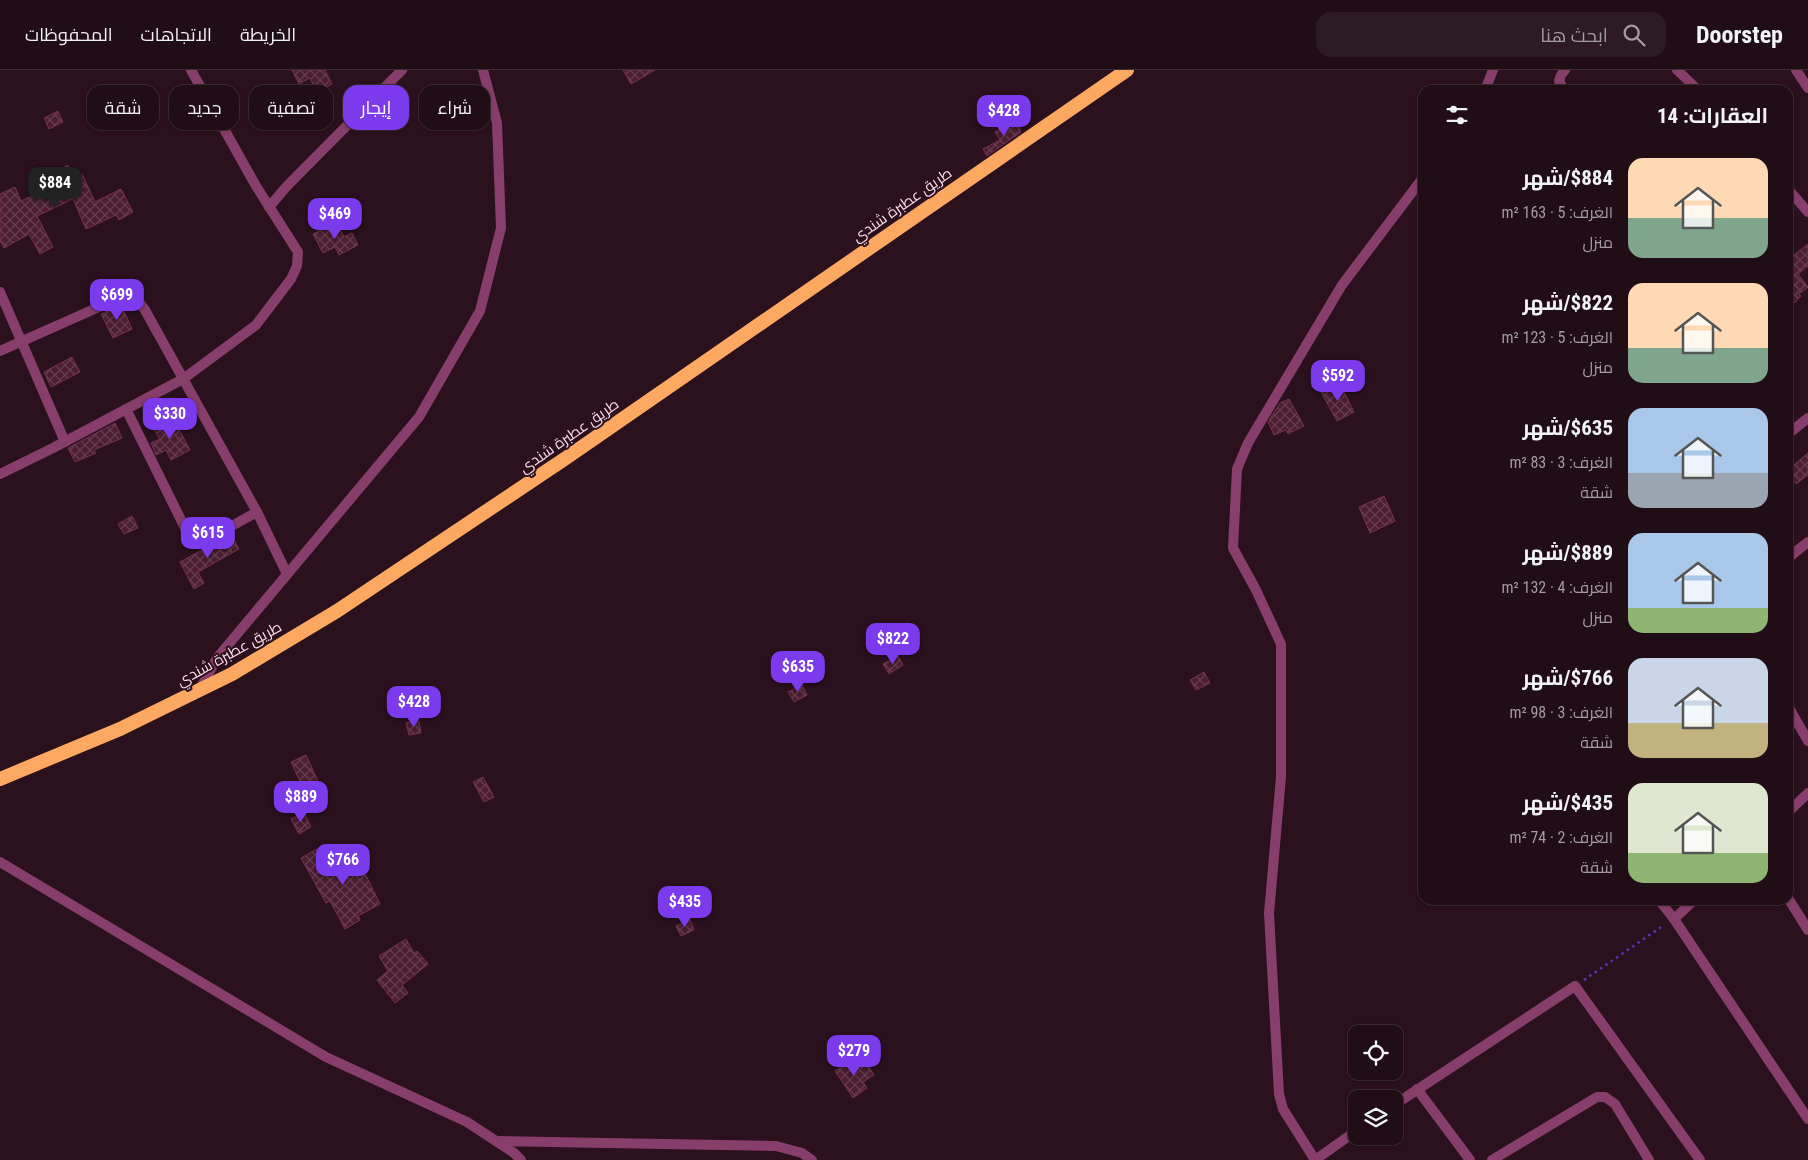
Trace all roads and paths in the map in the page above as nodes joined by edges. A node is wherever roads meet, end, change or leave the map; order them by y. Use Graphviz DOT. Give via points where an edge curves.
graph roads {
  1 [pos="191,70"];
  2 [pos="402,70"];
  3 [pos="484,70"];
  4 [pos="1127,70"];
  5 [pos="1493,70"];
  6 [pos="1566,70"];
  7 [pos="1677,70"];
  8 [pos="1796,70"];
  9 [pos="1487,85"];
  10 [pos="1561,85"];
  11 [pos="1693,85"];
  12 [pos="1808,88"];
  13 [pos="1418,184"];
  14 [pos="1793,199"];
  15 [pos="269,208"];
  16 [pos="1808,212"];
  17 [pos="0,292"];
  18 [pos="22,342"];
  19 [pos="0,351"];
  20 [pos="182,379"];
  21 [pos="126,409"];
  22 [pos="1808,418"];
  23 [pos="1793,430"];
  24 [pos="65,442"];
  25 [pos="0,474"];
  26 [pos="258,512"];
  27 [pos="1808,542"];
  28 [pos="1793,554"];
  29 [pos="287,574"];
  30 [pos="200,689"];
  31 [pos="1793,715"];
  32 [pos="1808,741"];
  33 [pos="0,779"];
  34 [pos="1808,793"];
  35 [pos="1793,807"];
  36 [pos="0,862"];
  37 [pos="1663,905"];
  38 [pos="1689,905"];
  39 [pos="1792,905"];
  40 [pos="1674,919"];
  41 [pos="1808,930"];
  42 [pos="1575,986"];
  43 [pos="1417,1089"];
  44 [pos="1403,1099"];
  45 [pos="1808,1119"];
  46 [pos="1348,1137"];
  47 [pos="496,1141"];
  48 [pos="521,1160"];
  49 [pos="812,1160"];
  50 [pos="1470,1160"];
  51 [pos="1492,1160"];
  52 [pos="1649,1160"];
  53 [pos="1700,1160"];
  1 -- 15 [label="street"];
  2 -- 15 [label="street"];
  3 -- 29 [label="street" via="497,122 500,228 480,311 419,417"];
  4 -- 30 [label="highway, طريق عطبرة شندي" via="403,568 232,674"];
  5 -- 9 [label="street"];
  6 -- 10 [label="street" via="1559,81"];
  7 -- 11 [label="street"];
  8 -- 12 [label="street"];
  13 -- 46 [label="street" via="1342,285 1248,443 1238,469 1233,548 1281,644 1281,777 1269,913 1279,1094 1283,1109 1315,1160"];
  14 -- 16 [label="street"];
  15 -- 20 [label="street" via="298,252 297,266 291,279 256,326"];
  17 -- 18 [label="street"];
  18 -- 19 [label="street"];
  18 -- 20 [label="street" via="126,294 134,295"];
  18 -- 24 [label="street"];
  20 -- 21 [label="street"];
  20 -- 26 [label="street"];
  21 -- 24 [label="street"];
  21 -- 26 [label="street" via="195,543 201,543"];
  22 -- 23 [label="street"];
  24 -- 25 [label="street"];
  26 -- 29 [label="street"];
  27 -- 28 [label="street"];
  29 -- 30 [label="street" via="217,658"];
  30 -- 33 [label="highway, طريق عطبرة شندي" via="120,730"];
  31 -- 32 [label="street"];
  34 -- 35 [label="street"];
  36 -- 47 [label="street" via="326,1057 467,1122"];
  37 -- 40 [label="street"];
  38 -- 40 [label="street"];
  39 -- 41 [label="street"];
  40 -- 42 [label="path"];
  40 -- 45 [label="street"];
  42 -- 43 [label="street"];
  42 -- 53 [label="street"];
  43 -- 44 [label="street"];
  43 -- 50 [label="street"];
  47 -- 48 [label="street"];
  47 -- 49 [label="street" via="776,1146 802,1153"];
  51 -- 52 [label="street" via="1597,1097 1605,1097 1615,1104"];
}
